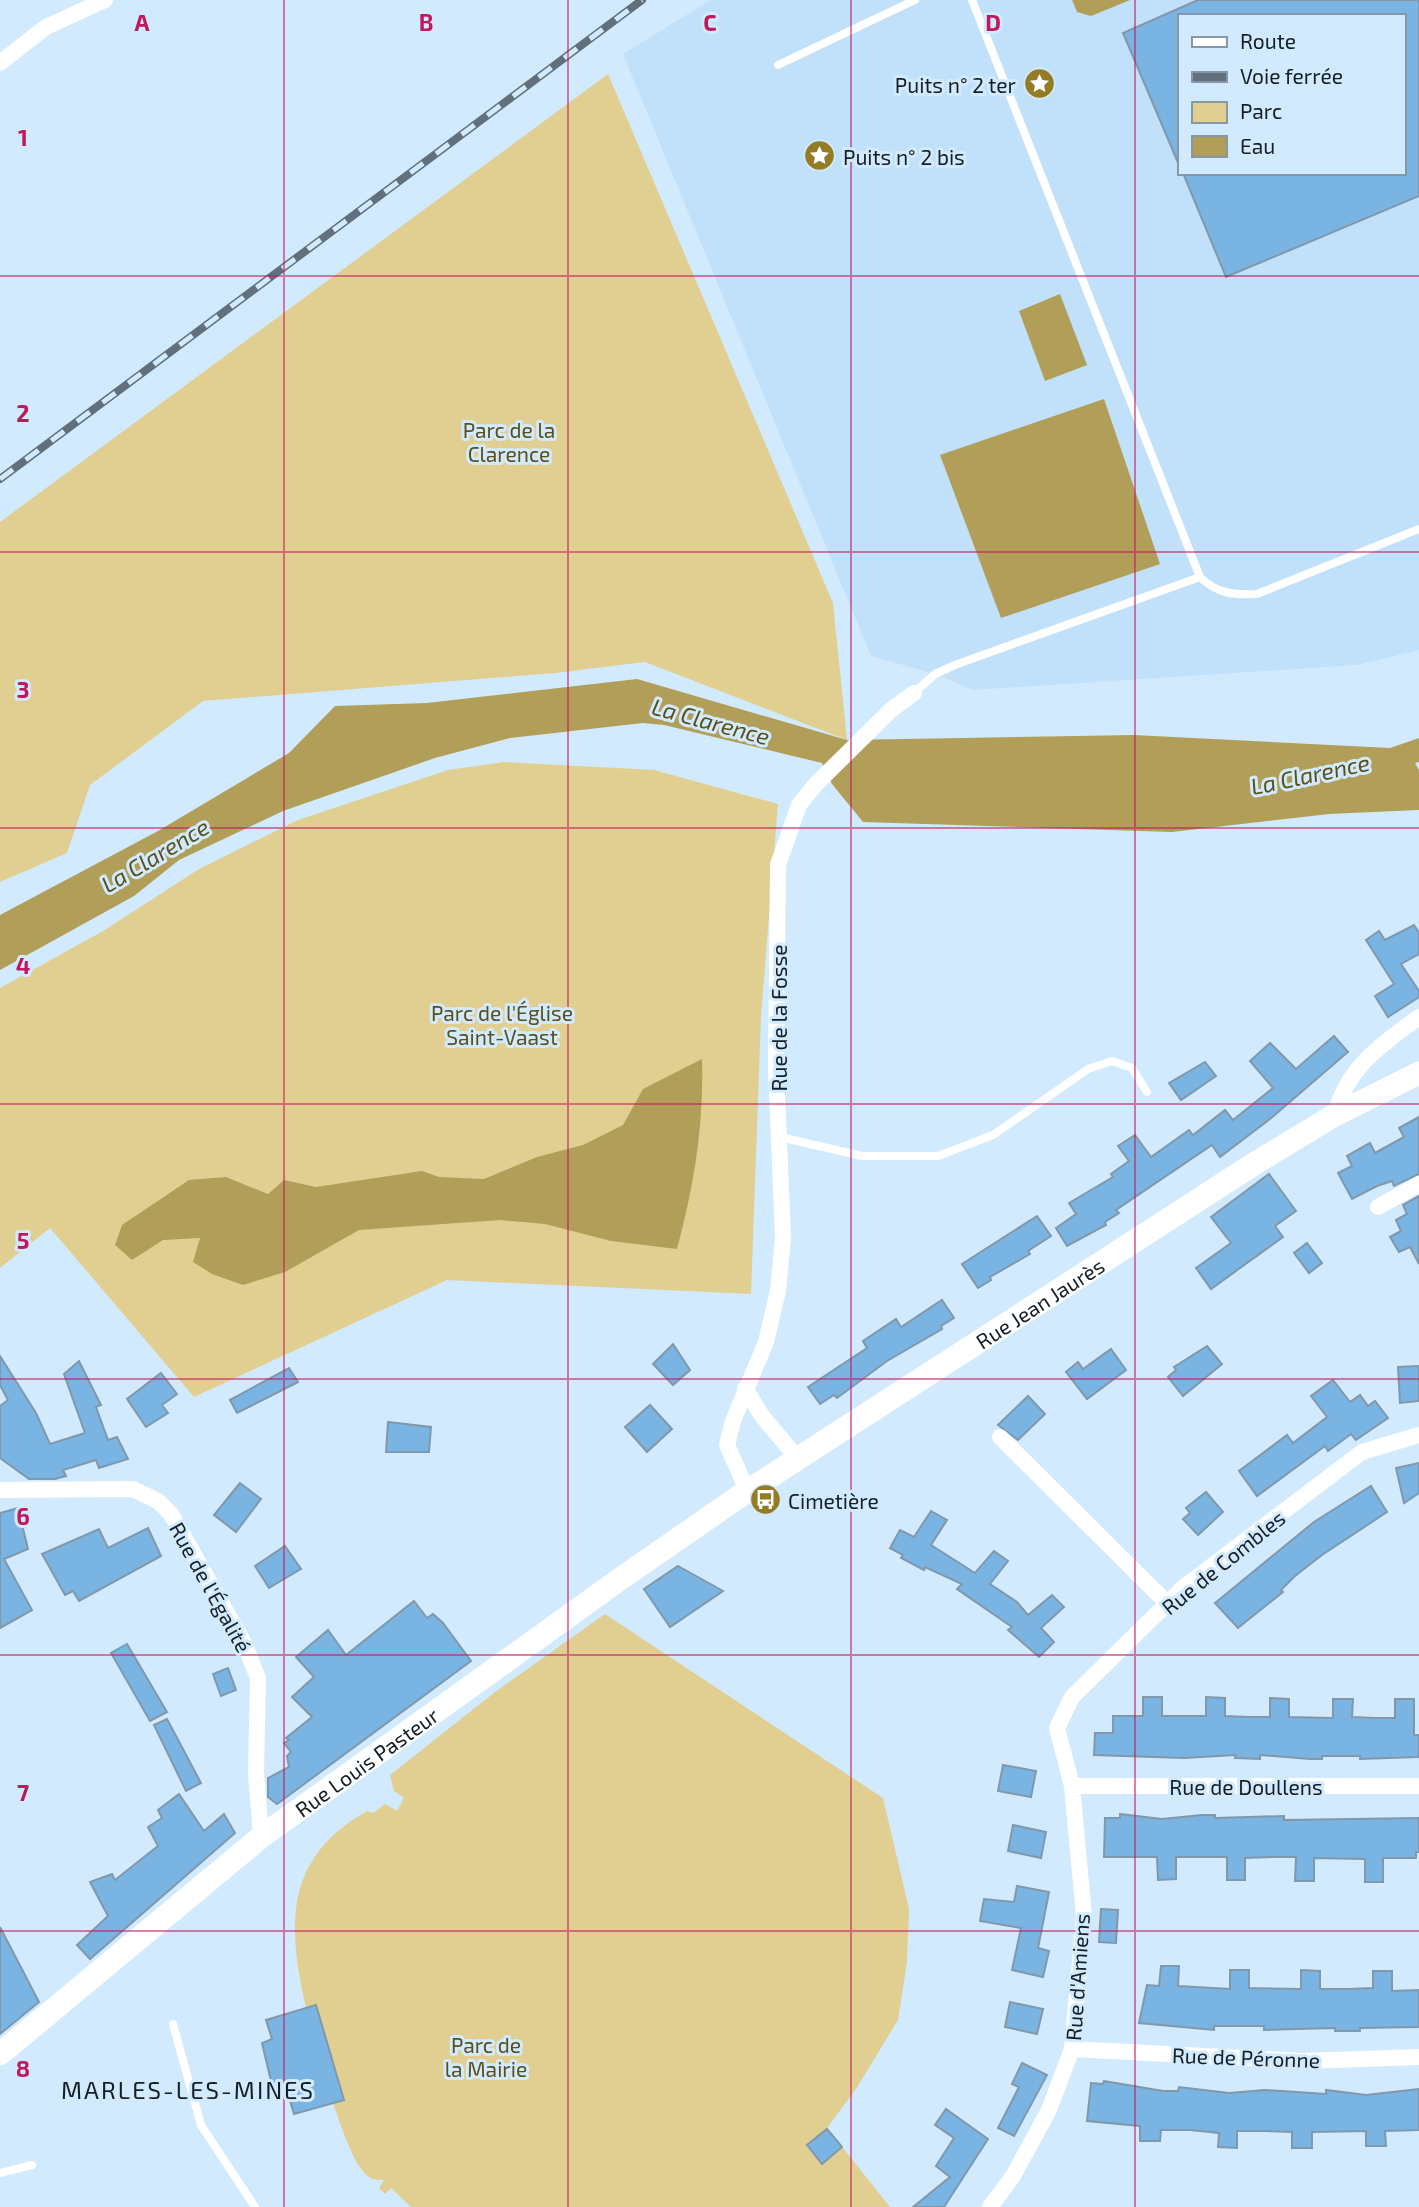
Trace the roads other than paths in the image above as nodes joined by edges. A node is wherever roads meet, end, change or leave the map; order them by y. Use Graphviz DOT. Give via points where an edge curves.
graph roads {
  1 [pos="105,0"];
  2 [pos="915,0"];
  3 [pos="972,0"];
  4 [pos="0,62"];
  5 [pos="778,65"];
  6 [pos="1419,529"];
  7 [pos="1200,577"];
  8 [pos="914,693"];
  9 [pos="1419,1017"];
  10 [pos="1419,1073"];
  11 [pos="1147,1092"];
  12 [pos="1335,1115"];
  13 [pos="780,1137"];
  14 [pos="1419,1184"];
  15 [pos="1378,1207"];
  16 [pos="745,1388"];
  17 [pos="1419,1435"];
  18 [pos="1000,1437"];
  19 [pos="799,1460"];
  20 [pos="0,1489"];
  21 [pos="748,1492"];
  22 [pos="1168,1604"];
  23 [pos="1056,1728"];
  24 [pos="1072,1786"];
  25 [pos="1419,1786"];
  26 [pos="261,1836"];
  27 [pos="173,2024"];
  28 [pos="1072,2049"];
  29 [pos="0,2054"];
  30 [pos="1419,2057"];
  31 [pos="32,2165"];
  32 [pos="0,2173"];
  33 [pos="255,2207"];
  34 [pos="990,2207"];
  1 -- 4 [label="street" via="46,27"];
  2 -- 5 [label="lane"];
  3 -- 7 [label="lane"];
  6 -- 7 [label="lane" via="1256,594 1232,595"];
  7 -- 8 [label="lane" via="955,665 935,674"];
  8 -- 13 [label="street, Rue de la Fosse" via="815,785 799,806 778,865"];
  9 -- 12 [label="street" via="1368,1055 1341,1091"];
  10 -- 12 [label="main road, Rue Jean Jaurès"];
  11 -- 13 [label="lane" via="1132,1068 1112,1061 1088,1069 993,1135 938,1156 862,1156"];
  12 -- 19 [label="main road, Rue Jean Jaurès"];
  13 -- 16 [label="street, Rue de la Fosse" via="783,1238 778,1291 766,1342"];
  14 -- 15 [label="street"];
  16 -- 19 [label="street"];
  16 -- 21 [label="street, Rue de la Fosse" via="727,1445"];
  17 -- 22 [label="street, Rue de Combles" via="1362,1452 1184,1587"];
  18 -- 22 [label="street"];
  19 -- 21 [label="main road, Rue Jean Jaurès"];
  20 -- 26 [label="street, Rue de l'Égalité" via="134,1489 171,1514 244,1643 258,1678 256,1772"];
  21 -- 26 [label="main road, Rue Louis Pasteur"];
  22 -- 23 [label="street, Rue de Combles" via="1072,1697"];
  23 -- 24 [label="street, Rue d'Amiens"];
  24 -- 25 [label="street, Rue de Doullens"];
  24 -- 28 [label="street, Rue d'Amiens" via="1084,1916"];
  26 -- 29 [label="main road, Rue Louis Pasteur"];
  27 -- 33 [label="lane" via="201,2125"];
  28 -- 30 [label="street, Rue de Péronne" via="1303,2061"];
  28 -- 34 [label="street, Rue d'Amiens" via="1049,2110 1013,2176"];
  31 -- 32 [label="lane"];
}
